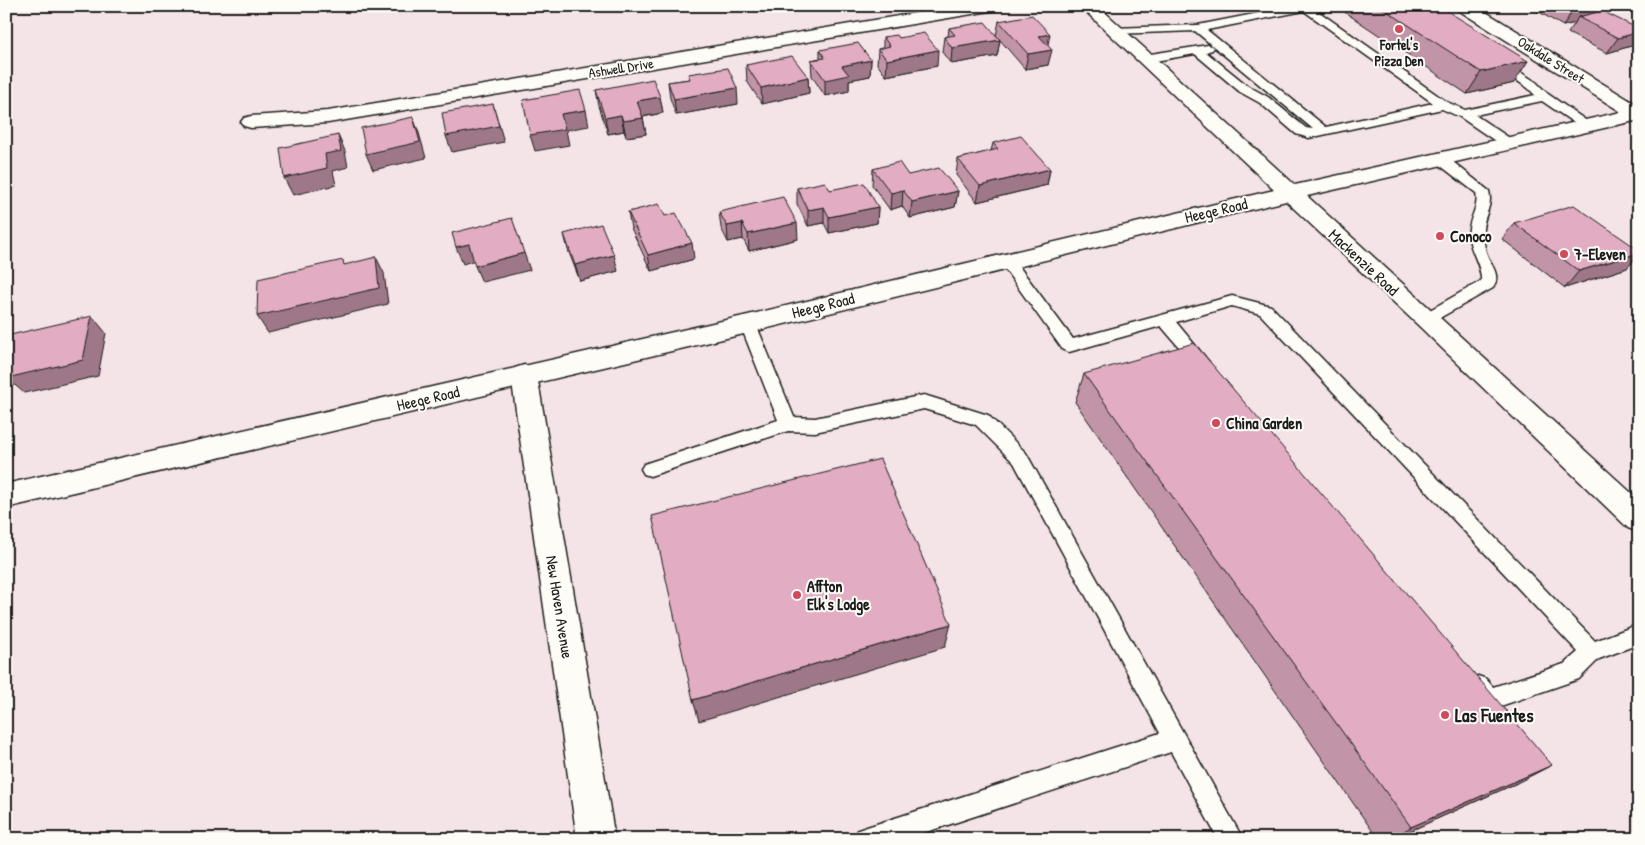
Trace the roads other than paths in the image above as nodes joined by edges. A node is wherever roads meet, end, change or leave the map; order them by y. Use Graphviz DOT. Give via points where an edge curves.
graph roads {
  1 [pos="990,6"];
  2 [pos="1088,6"];
  3 [pos="1464,6"];
  4 [pos="1310,7"];
  5 [pos="1198,28"];
  6 [pos="1114,31"];
  7 [pos="1219,46"];
  8 [pos="1196,50"];
  9 [pos="1492,58"];
  10 [pos="1144,59"];
  11 [pos="1544,97"];
  12 [pos="1443,105"];
  13 [pos="1464,114"];
  14 [pos="1634,120"];
  15 [pos="251,122"];
  16 [pos="1588,126"];
  17 [pos="1323,131"];
  18 [pos="1510,144"];
  19 [pos="1442,160"];
  20 [pos="1290,193"];
  21 [pos="1007,261"];
  22 [pos="1164,319"];
  23 [pos="1427,319"];
  24 [pos="748,324"];
  25 [pos="1210,372"];
  26 [pos="524,376"];
  27 [pos="788,424"];
  28 [pos="650,469"];
  29 [pos="6,496"];
  30 [pos="1639,519"];
  31 [pos="1639,634"];
  32 [pos="1592,652"];
  33 [pos="1470,676"];
  34 [pos="1176,739"];
  35 [pos="596,839"];
  36 [pos="867,839"];
  37 [pos="1232,839"];
  1 -- 15 [label="street, Ashwell Drive" via="328,117"];
  2 -- 6 [label="street, Mackenzie Road"];
  3 -- 14 [label="street, Oakdale Street"];
  4 -- 5 [label="lane"];
  4 -- 12 [label="lane"];
  5 -- 6 [label="lane"];
  5 -- 7 [label="lane"];
  6 -- 10 [label="street, Mackenzie Road"];
  7 -- 8 [label="lane"];
  7 -- 17 [label="lane"];
  8 -- 10 [label="lane"];
  8 -- 17 [label="lane" via="1301,131 1309,134"];
  9 -- 11 [label="lane" via="1532,84"];
  10 -- 20 [label="street, Mackenzie Road"];
  11 -- 13 [label="lane"];
  11 -- 16 [label="lane"];
  12 -- 13 [label="lane"];
  12 -- 17 [label="lane"];
  13 -- 18 [label="lane"];
  14 -- 16 [label="street, Heege Road"];
  16 -- 18 [label="street, Heege Road"];
  18 -- 19 [label="street, Heege Road"];
  19 -- 20 [label="street, Heege Road"];
  19 -- 23 [label="lane" via="1482,191 1484,198 1476,228 1479,252 1489,271 1488,284"];
  20 -- 21 [label="street, Heege Road"];
  20 -- 23 [label="street, Mackenzie Road"];
  21 -- 22 [label="lane" via="1069,346"];
  21 -- 24 [label="street, Heege Road"];
  22 -- 25 [label="lane"];
  22 -- 32 [label="lane" via="1232,301 1265,310"];
  23 -- 30 [label="street, Mackenzie Road"];
  24 -- 26 [label="street, Heege Road"];
  24 -- 27 [label="lane"];
  26 -- 29 [label="street, Heege Road"];
  26 -- 35 [label="street, New Haven Avenue"];
  27 -- 28 [label="lane"];
  27 -- 34 [label="lane" via="815,425 924,402 982,420 1020,458"];
  31 -- 32 [label="lane"];
  32 -- 33 [label="lane" via="1571,672 1489,699"];
  34 -- 36 [label="lane"];
  34 -- 37 [label="lane"];
}
